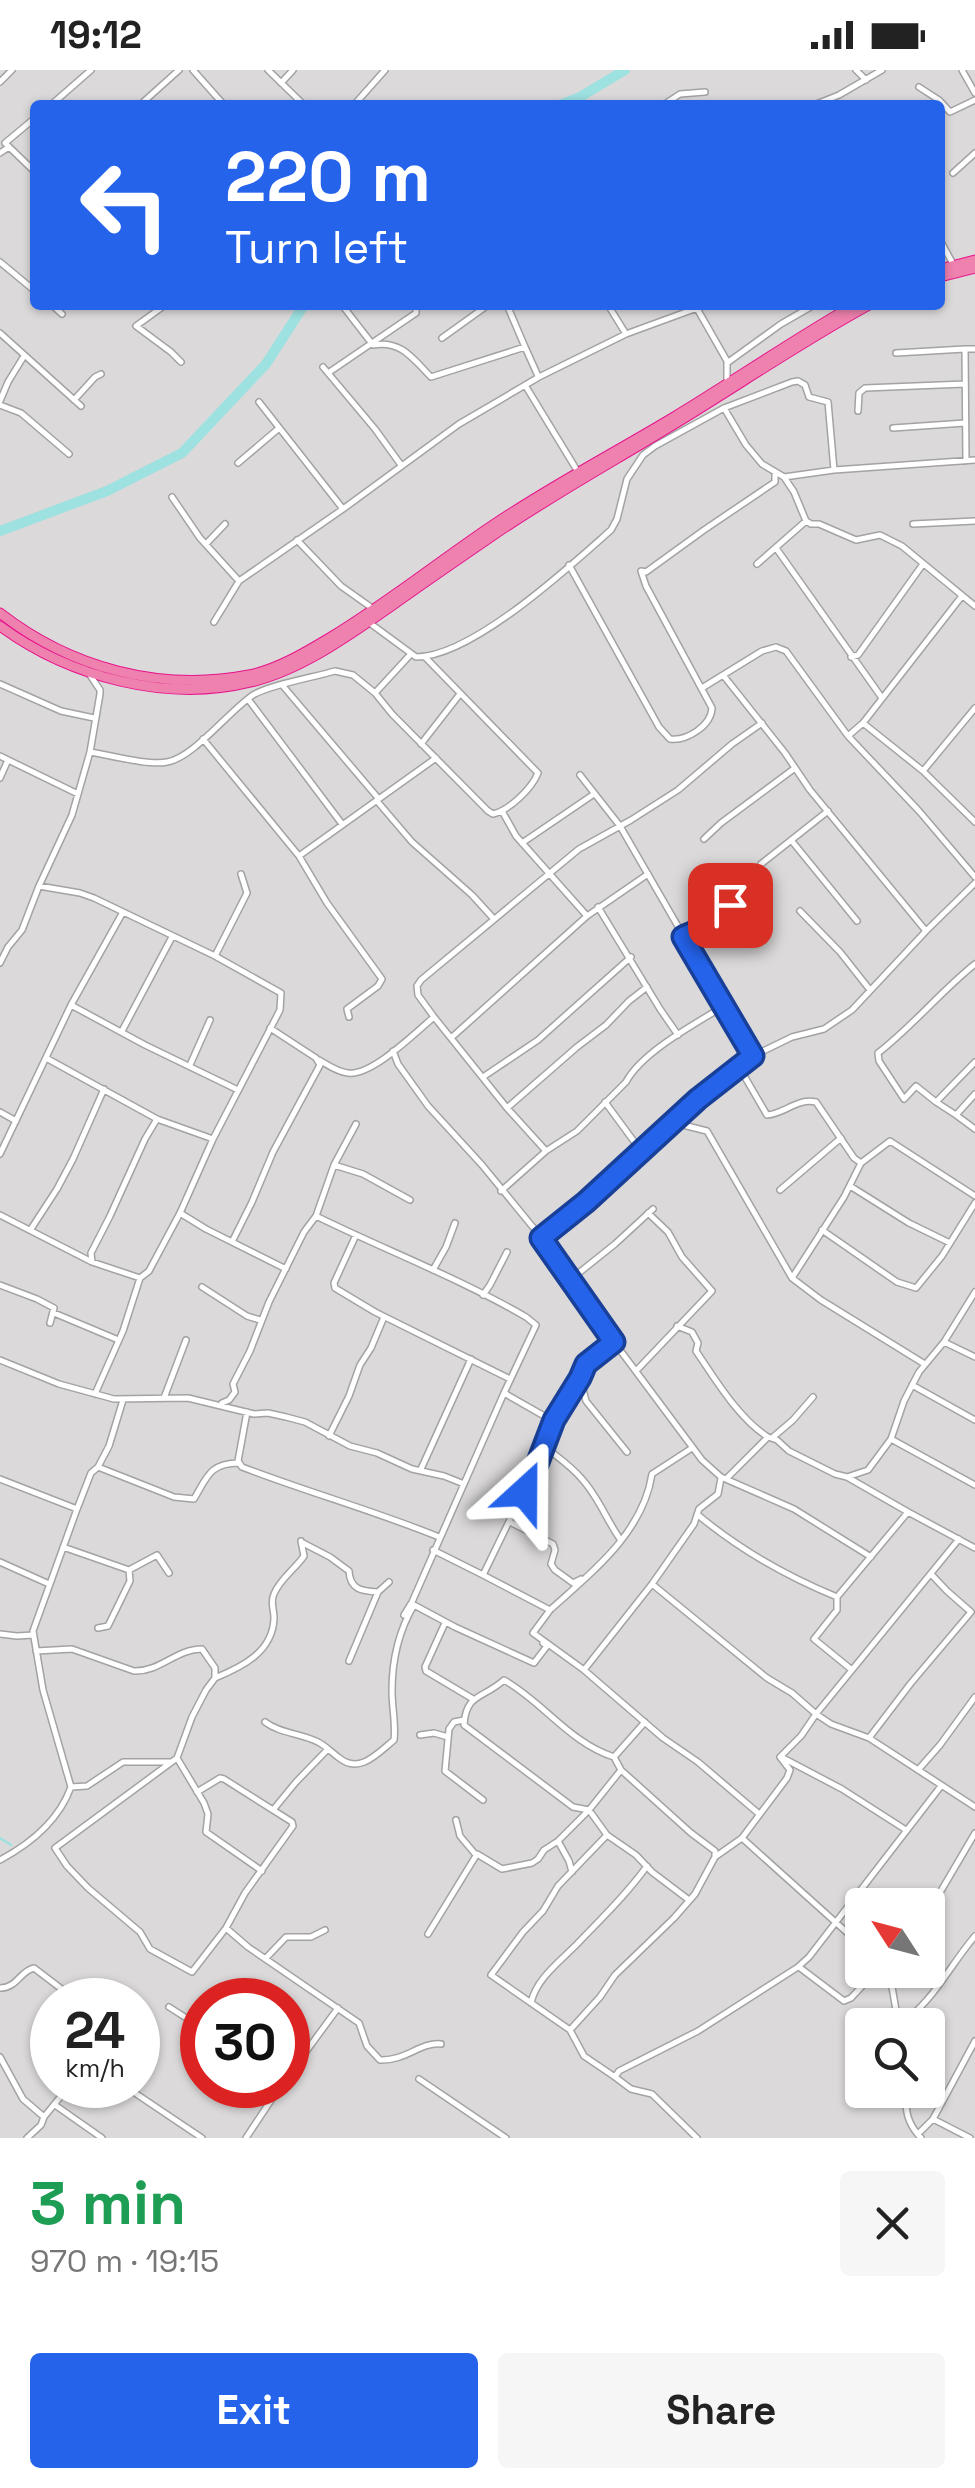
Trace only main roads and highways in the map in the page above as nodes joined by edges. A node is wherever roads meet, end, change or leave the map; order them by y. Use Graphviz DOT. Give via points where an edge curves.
graph roads {
  1 [pos="975,260"];
  2 [pos="975,268"];
  3 [pos="945,270"];
  4 [pos="945,272"];
  5 [pos="846,310"];
  6 [pos="860,310"];
  7 [pos="704,402"];
  8 [pos="0,614"];
  9 [pos="365,620"];
  10 [pos="0,626"];
  1 -- 3 [label="highway"];
  2 -- 4 [label="highway"];
  5 -- 7 [label="highway"];
  6 -- 7 [label="highway"];
  7 -- 9 [label="highway"];
  7 -- 9 [label="highway" via="493,525"];
  8 -- 9 [label="highway" via="80,660 183,681 262,671"];
  9 -- 10 [label="highway" via="283,671 218,688 184,689 88,672"];
}
